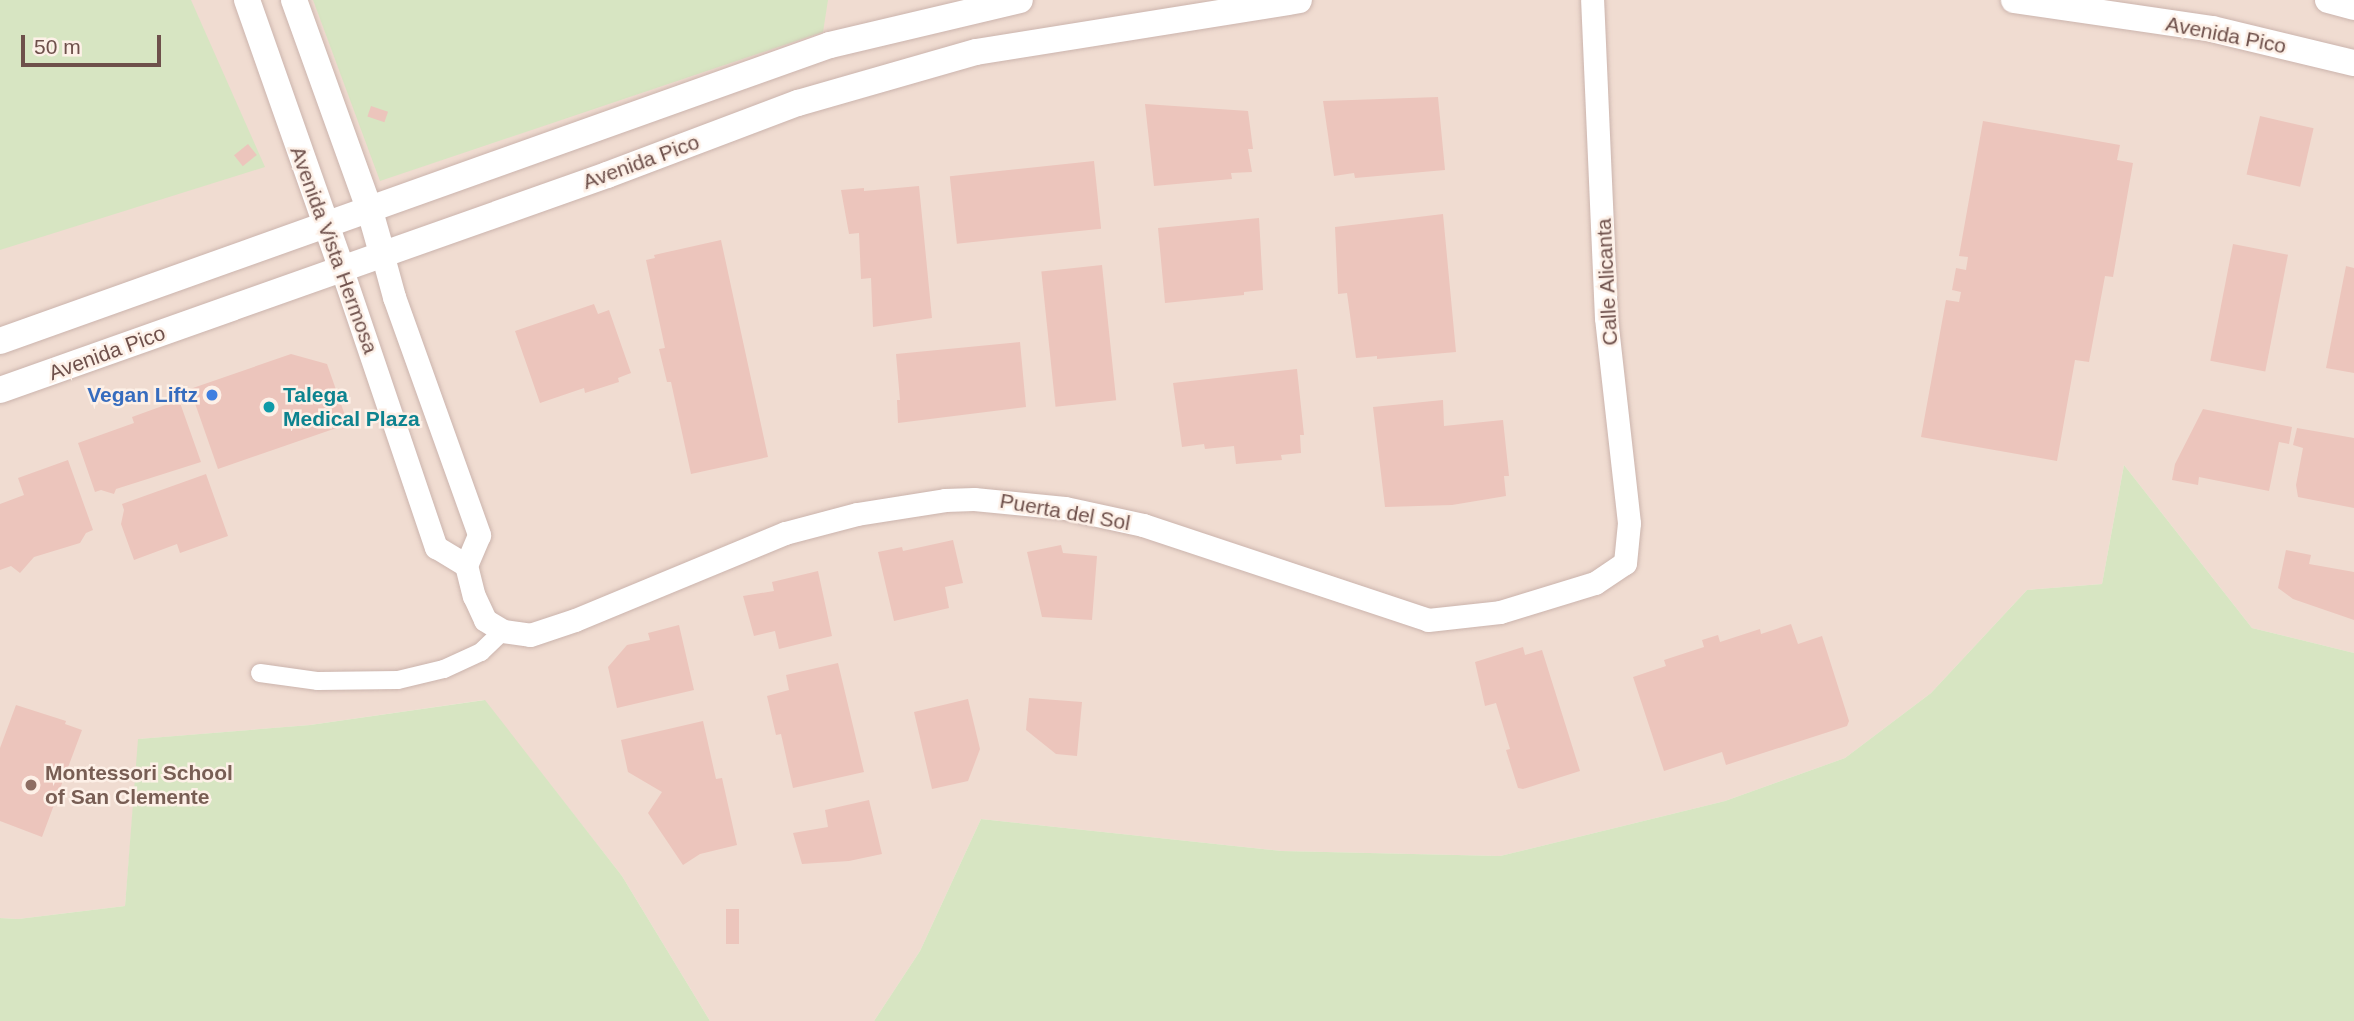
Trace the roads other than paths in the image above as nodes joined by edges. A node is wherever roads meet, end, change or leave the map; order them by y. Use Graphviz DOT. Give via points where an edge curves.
graph roads {
  1 [pos="247,0"];
  2 [pos="294,0"];
  3 [pos="1020,0"];
  4 [pos="1299,0"];
  5 [pos="1592,0"];
  6 [pos="2014,0"];
  7 [pos="2328,0"];
  8 [pos="2354,7"];
  9 [pos="2354,63"];
  10 [pos="370,211"];
  11 [pos="326,226"];
  12 [pos="382,253"];
  13 [pos="341,267"];
  14 [pos="0,341"];
  15 [pos="0,390"];
  16 [pos="1625,563"];
  17 [pos="466,565"];
  18 [pos="503,631"];
  19 [pos="260,673"];
  1 -- 11 [label="main road, Avenida Vista Hermosa"];
  2 -- 10 [label="main road, Avenida Vista Hermosa"];
  3 -- 10 [label="main road" via="830,45"];
  4 -- 12 [label="main road, Avenida Pico" via="976,52 798,103"];
  5 -- 16 [label="street, Calle Alicanta" via="1606,318 1629,523"];
  6 -- 9 [label="main road, Avenida Pico" via="2212,29"];
  7 -- 8 [label="main road"];
  10 -- 11 [label="main road"];
  10 -- 12 [label="main road, Avenida Vista Hermosa"];
  11 -- 13 [label="main road, Avenida Vista Hermosa"];
  11 -- 14 [label="main road"];
  12 -- 13 [label="main road, Avenida Pico"];
  12 -- 17 [label="street, Avenida Vista Hermosa" via="479,535"];
  13 -- 15 [label="main road, Avenida Pico"];
  13 -- 17 [label="street, Avenida Vista Hermosa" via="436,547"];
  16 -- 18 [label="street, Puerta del Sol" via="1595,583 1500,612 1428,620 1143,525 1053,507 989,499 945,500 857,514 785,533 530,635"];
  17 -- 18 [label="street" via="485,620"];
  18 -- 19 [label="street" via="469,658 398,680 318,681"];
}
